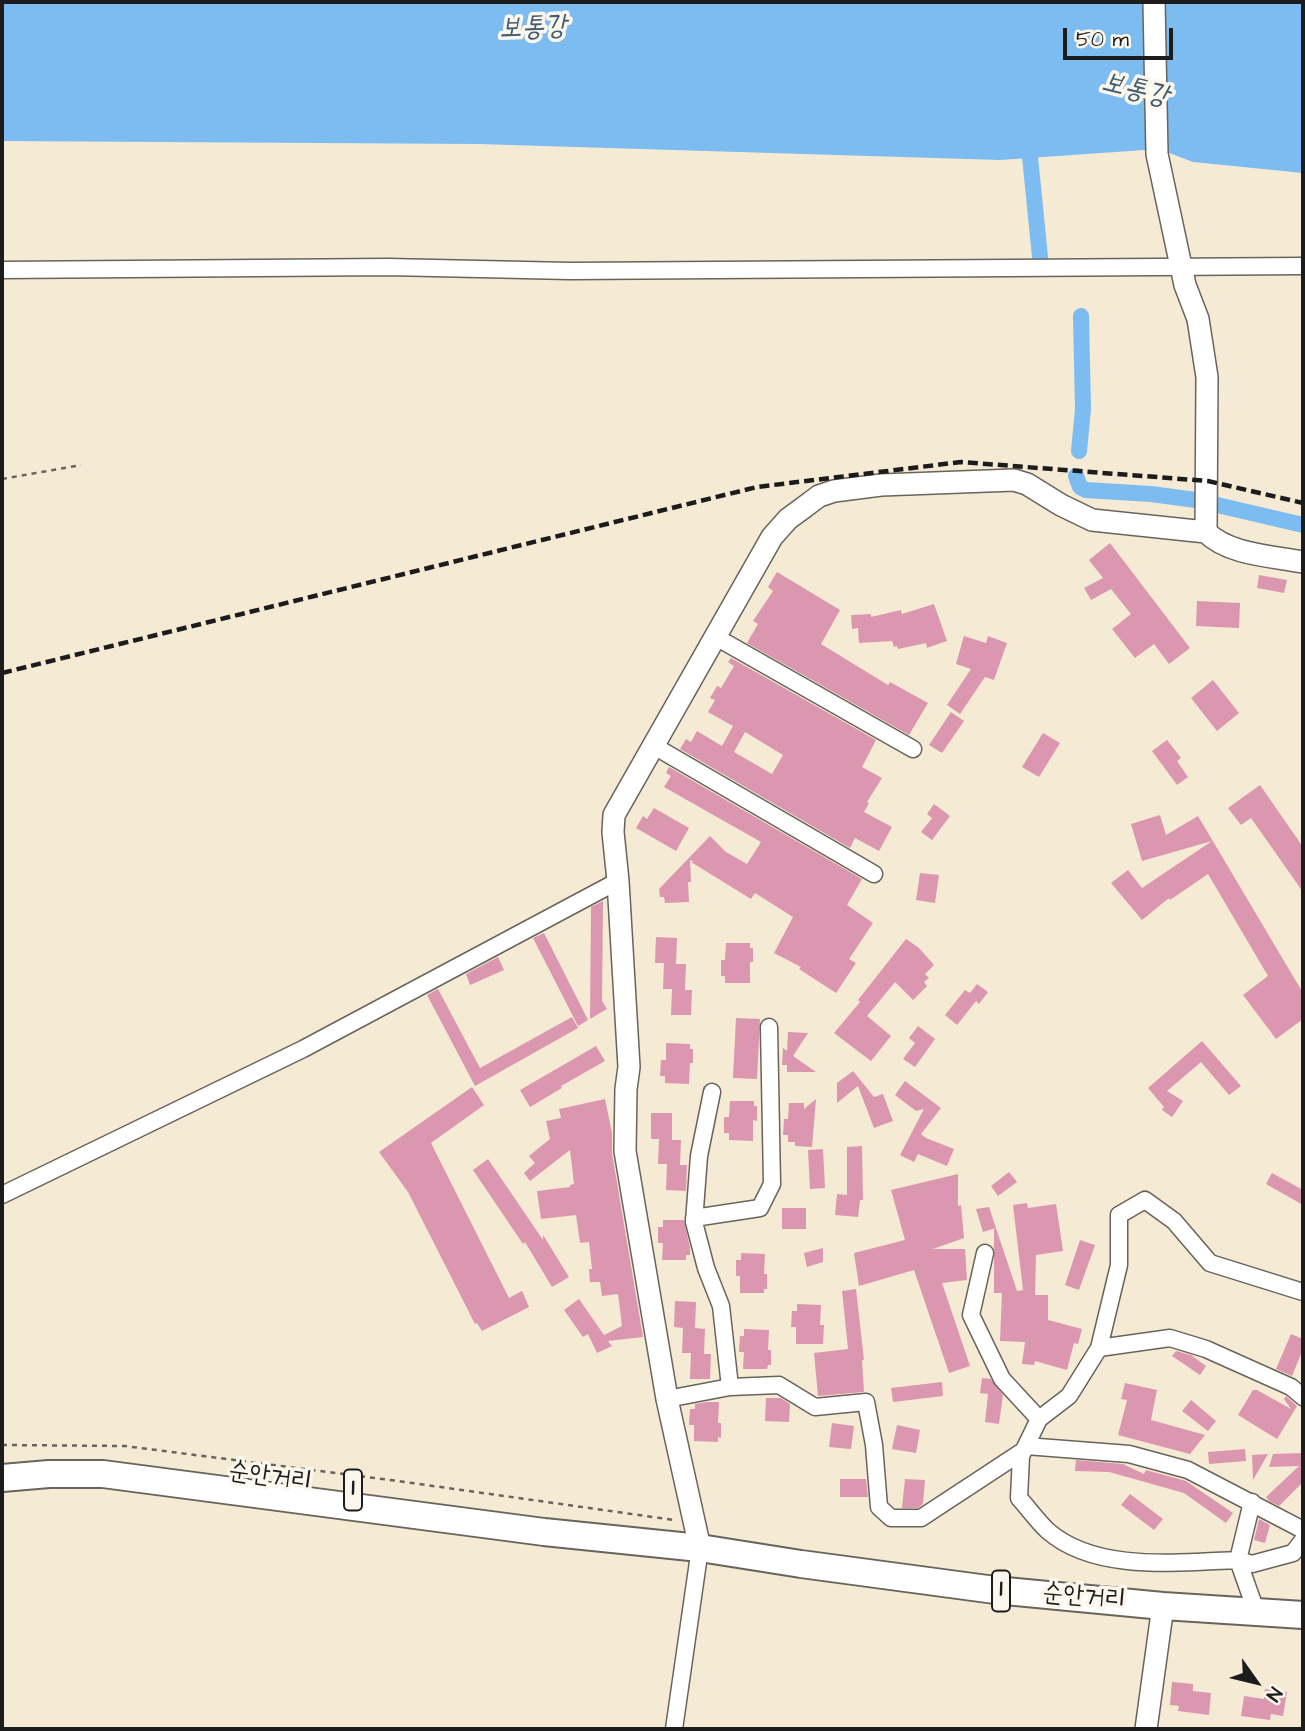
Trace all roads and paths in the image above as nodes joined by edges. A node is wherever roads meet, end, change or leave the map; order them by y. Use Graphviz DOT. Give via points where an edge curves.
graph roads {
  1 [pos="1154,2"];
  2 [pos="1303,266"];
  3 [pos="1181,268"];
  4 [pos="2,270"];
  5 [pos="81,466"];
  6 [pos="2,479"];
  7 [pos="1206,532"];
  8 [pos="1303,562"];
  9 [pos="714,636"];
  10 [pos="654,746"];
  11 [pos="913,749"];
  12 [pos="874,874"];
  13 [pos="618,881"];
  14 [pos="769,1027"];
  15 [pos="712,1092"];
  16 [pos="2,1195"];
  17 [pos="694,1219"];
  18 [pos="985,1253"];
  19 [pos="1303,1292"];
  20 [pos="1099,1348"];
  21 [pos="730,1387"];
  22 [pos="1303,1397"];
  23 [pos="667,1399"];
  24 [pos="1040,1419"];
  25 [pos="1024,1449"];
  26 [pos="2,1460"];
  27 [pos="2,1478"];
  28 [pos="1252,1502"];
  29 [pos="1303,1530"];
  30 [pos="1303,1540"];
  31 [pos="700,1548"];
  32 [pos="1238,1560"];
  33 [pos="1163,1606"];
  34 [pos="1256,1611"];
  35 [pos="1303,1615"];
  36 [pos="674,1729"];
  37 [pos="1146,1729"];
  1 -- 3 [label="street" via="1157,154"];
  2 -- 3 [label="street"];
  3 -- 4 [label="street"];
  3 -- 7 [label="street" via="1198,319 1206,377"];
  5 -- 6 [label="path"];
  7 -- 8 [label="street" via="1216,542 1240,550"];
  7 -- 9 [label="street" via="1092,520 1014,480 834,491 788,519 772,537"];
  9 -- 10 [label="street"];
  9 -- 11 [label="street"];
  10 -- 12 [label="street"];
  10 -- 13 [label="street" via="614,816"];
  13 -- 16 [label="street" via="303,1049"];
  13 -- 23 [label="street" via="629,1067 625,1151"];
  14 -- 17 [label="street" via="772,1184 760,1208"];
  15 -- 17 [label="street" via="699,1156"];
  17 -- 21 [label="street" via="720,1306"];
  18 -- 24 [label="street" via="971,1315 1002,1379"];
  19 -- 20 [label="street" via="1210,1263 1174,1221 1145,1200 1119,1215 1119,1265"];
  20 -- 22 [label="street" via="1170,1338 1206,1349 1291,1387"];
  20 -- 24 [label="street" via="1069,1396"];
  21 -- 23 [label="street"];
  21 -- 25 [label="street" via="779,1385 815,1407 866,1402 879,1507 891,1518 921,1518"];
  23 -- 31 [label="street"];
  24 -- 25 [label="street"];
  25 -- 28 [label="street" via="1129,1454 1188,1470"];
  25 -- 32 [label="street" via="1019,1498 1049,1532 1081,1551 1139,1563"];
  26 -- 31 [label="main road, 순안거리 / 1" via="151,1461 641,1526"];
  27 -- 31 [label="main road, 순안거리 / 1" via="103,1474"];
  28 -- 29 [label="street"];
  28 -- 32 [label="street"];
  30 -- 32 [label="street" via="1293,1553 1252,1564"];
  31 -- 33 [label="main road, 순안거리 / 1" via="995,1590"];
  31 -- 36 [label="street"];
  32 -- 34 [label="street"];
  33 -- 34 [label="main road, 순안거리 / 1"];
  33 -- 37 [label="street"];
  34 -- 35 [label="main road, 순안거리 / 1"];
}
